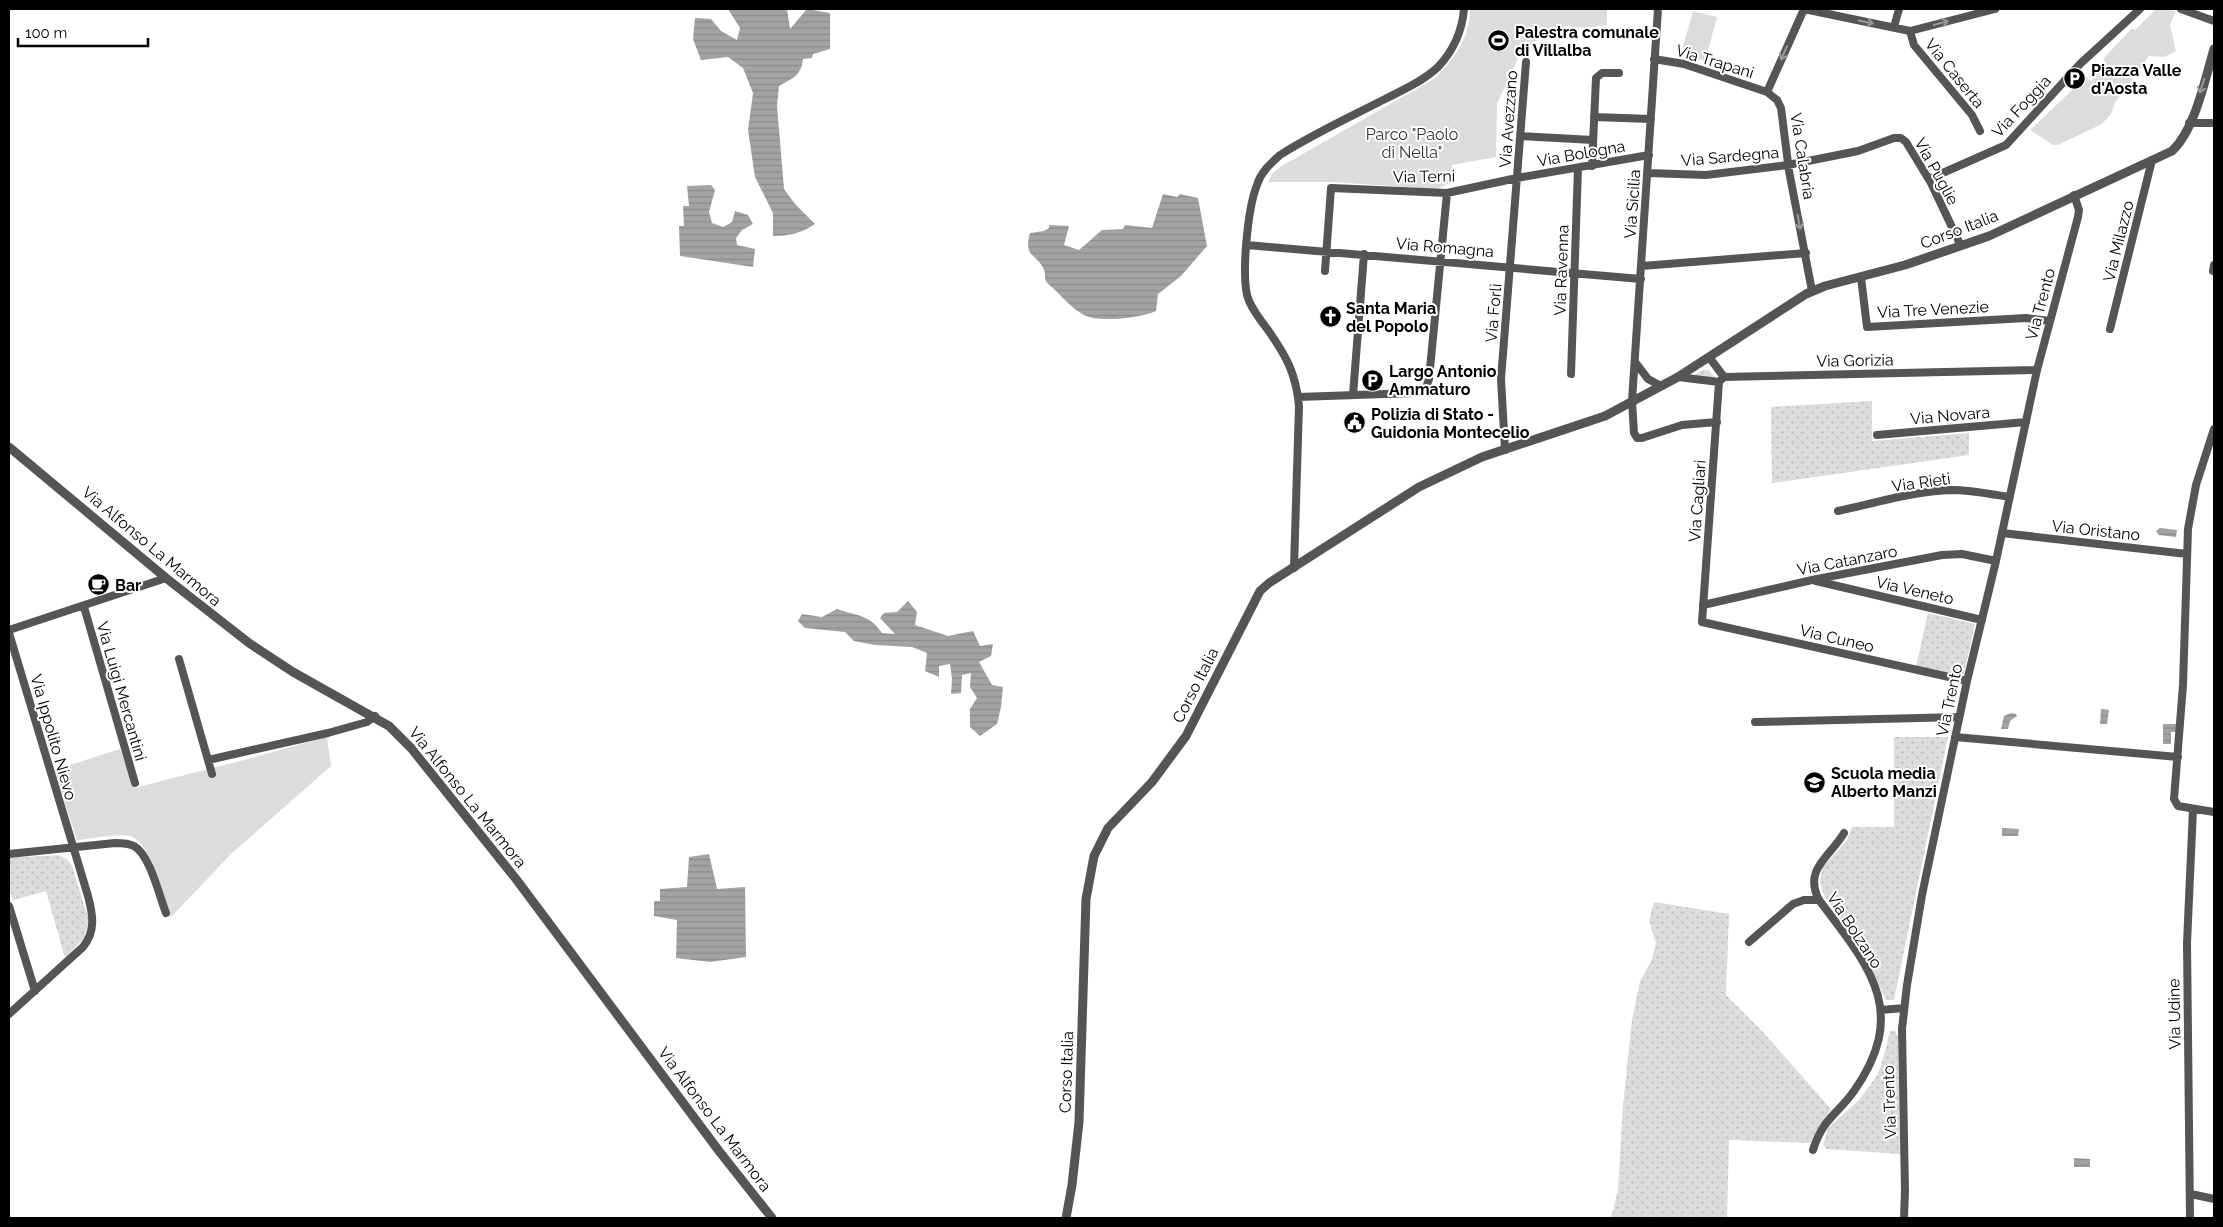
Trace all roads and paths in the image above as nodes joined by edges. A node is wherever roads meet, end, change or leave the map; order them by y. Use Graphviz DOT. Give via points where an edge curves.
graph roads {
  1 [pos="1464,9"];
  2 [pos="1658,9"];
  3 [pos="1804,9"];
  4 [pos="1899,9"];
  5 [pos="1995,9"];
  6 [pos="2140,9"];
  7 [pos="2181,9"];
  8 [pos="2214,21"];
  9 [pos="1894,27"];
  10 [pos="1910,31"];
  11 [pos="2214,49"];
  12 [pos="1654,59"];
  13 [pos="1526,62"];
  14 [pos="1618,73"];
  15 [pos="1767,92"];
  16 [pos="1594,117"];
  17 [pos="1651,120"];
  18 [pos="2190,123"];
  19 [pos="2214,123"];
  20 [pos="1980,131"];
  21 [pos="1521,136"];
  22 [pos="1901,138"];
  23 [pos="1593,140"];
  24 [pos="1649,156"];
  25 [pos="2152,160"];
  26 [pos="1788,165"];
  27 [pos="1592,166"];
  28 [pos="1578,168"];
  29 [pos="1648,173"];
  30 [pos="1518,178"];
  31 [pos="1929,179"];
  32 [pos="1447,193"];
  33 [pos="2074,195"];
  34 [pos="1247,245"];
  35 [pos="1961,246"];
  36 [pos="1326,250"];
  37 [pos="1364,254"];
  38 [pos="1806,254"];
  39 [pos="1441,261"];
  40 [pos="1642,266"];
  41 [pos="1510,267"];
  42 [pos="1325,272"];
  43 [pos="1574,273"];
  44 [pos="1861,277"];
  45 [pos="1641,279"];
  46 [pos="1812,291"];
  47 [pos="2050,321"];
  48 [pos="2110,329"];
  49 [pos="1709,357"];
  50 [pos="1635,362"];
  51 [pos="2037,370"];
  52 [pos="1571,374"];
  53 [pos="1678,377"];
  54 [pos="1722,380"];
  55 [pos="1661,386"];
  56 [pos="1353,395"];
  57 [pos="1298,397"];
  58 [pos="1632,401"];
  59 [pos="1716,422"];
  60 [pos="2026,422"];
  61 [pos="2214,430"];
  62 [pos="1877,435"];
  63 [pos="9,447"];
  64 [pos="1505,450"];
  65 [pos="2008,497"];
  66 [pos="1838,510"];
  67 [pos="2002,533"];
  68 [pos="2187,554"];
  69 [pos="1996,561"];
  70 [pos="1294,568"];
  71 [pos="166,578"];
  72 [pos="1812,580"];
  73 [pos="1704,605"];
  74 [pos="84,607"];
  75 [pos="1982,620"];
  76 [pos="1702,622"];
  77 [pos="9,631"];
  78 [pos="180,660"];
  79 [pos="1967,681"];
  80 [pos="375,716"];
  81 [pos="1959,717"];
  82 [pos="1755,722"];
  83 [pos="1955,737"];
  84 [pos="2178,757"];
  85 [pos="208,760"];
  86 [pos="212,774"];
  87 [pos="135,783"];
  88 [pos="2193,809"];
  89 [pos="2214,812"];
  90 [pos="1844,833"];
  91 [pos="72,848"];
  92 [pos="9,854"];
  93 [pos="1819,900"];
  94 [pos="9,906"];
  95 [pos="166,913"];
  96 [pos="1749,942"];
  97 [pos="35,991"];
  98 [pos="1904,1008"];
  99 [pos="1881,1010"];
  100 [pos="9,1014"];
  101 [pos="1813,1150"];
  102 [pos="2191,1194"];
  103 [pos="2214,1199"];
  104 [pos="772,1218"];
  105 [pos="1066,1218"];
  106 [pos="1904,1218"];
  107 [pos="2190,1218"];
  1 -- 34 [label="street" via="1462,28 1456,41 1446,58 1430,73 1291,148 1268,166 1256,188"];
  2 -- 12 [label="street, Via Sicilia"];
  3 -- 9 [label="street, one-way"];
  3 -- 15 [label="street, one-way"];
  4 -- 9 [label="street"];
  10 -- 5 [label="street, one-way"];
  6 -- 31 [label="street, Via Foggia" via="2085,58 2006,145"];
  7 -- 8 [label="street"];
  9 -- 10 [label="street"];
  10 -- 20 [label="street, Via Caserta" via="1914,45 1972,115"];
  11 -- 18 [label="street, Corso Italia, one-way"];
  12 -- 15 [label="street, Via Trapani" via="1684,64"];
  12 -- 17 [label="street, Via Sicilia"];
  13 -- 21 [label="street, Via Avezzano"];
  14 -- 16 [label="street" via="1604,72 1597,76"];
  15 -- 26 [label="street, Via Calabria" via="1780,105"];
  16 -- 17 [label="street"];
  16 -- 23 [label="street"];
  17 -- 24 [label="street, Via Sicilia"];
  18 -- 19 [label="street"];
  18 -- 25 [label="street, Corso Italia" via="2172,151"];
  21 -- 23 [label="street"];
  21 -- 30 [label="street, Via Avezzano"];
  22 -- 26 [label="street, Via Sardegna" via="1858,151"];
  22 -- 31 [label="street, Via Puglie"];
  23 -- 27 [label="street"];
  24 -- 27 [label="street, Via Bologna"];
  24 -- 29 [label="street, Via Sicilia"];
  25 -- 33 [label="street, Corso Italia"];
  25 -- 48 [label="street, Via Milazzo"];
  26 -- 29 [label="street, Via Sardegna" via="1706,175"];
  26 -- 38 [label="street, Via Calabria, one-way"];
  27 -- 28 [label="street, Via Bologna"];
  28 -- 30 [label="street, Via Bologna"];
  28 -- 43 [label="street, Via Ravenna"];
  29 -- 40 [label="street, Via Sicilia"];
  30 -- 32 [label="street, Via Terni"];
  30 -- 41 [label="street, Via Forlì"];
  31 -- 35 [label="street, Via Puglie"];
  32 -- 36 [label="street, Via Terni" via="1330,188"];
  32 -- 39 [label="street"];
  33 -- 35 [label="street, Corso Italia"];
  33 -- 47 [label="street, Via Trento" via="2079,214"];
  34 -- 36 [label="street, Via Romagna"];
  34 -- 57 [label="street" via="1245,278 1248,297 1287,359"];
  35 -- 44 [label="street, Corso Italia"];
  36 -- 37 [label="street, Via Romagna"];
  36 -- 42 [label="street"];
  37 -- 39 [label="street, Via Romagna"];
  37 -- 56 [label="street"];
  38 -- 40 [label="street"];
  38 -- 46 [label="street, Via Calabria"];
  39 -- 41 [label="street, Via Romagna"];
  39 -- 56 [label="street" via="1426,388 1418,393"];
  40 -- 45 [label="street, Via Sicilia"];
  41 -- 43 [label="street, Via Romagna"];
  41 -- 64 [label="street, Via Forlì" via="1501,379"];
  43 -- 45 [label="street, Via Romagna"];
  43 -- 52 [label="street, Via Ravenna"];
  44 -- 46 [label="street, Corso Italia"];
  44 -- 47 [label="street, Via Tre Venezie" via="1867,326 2026,318"];
  45 -- 50 [label="street, Via Sicilia"];
  46 -- 49 [label="street, Corso Italia"];
  47 -- 51 [label="street, Via Trento"];
  49 -- 53 [label="street, Corso Italia"];
  49 -- 54 [label="street"];
  50 -- 55 [label="street" via="1648,379"];
  50 -- 58 [label="street, Via Sicilia"];
  51 -- 54 [label="street, Via Gorizia"];
  51 -- 60 [label="street, Via Trento"];
  53 -- 54 [label="street, Via Gorizia"];
  53 -- 55 [label="street, Corso Italia"];
  54 -- 59 [label="street, Via Cagliari"];
  55 -- 58 [label="street, Corso Italia"];
  56 -- 57 [label="street"];
  57 -- 70 [label="street" via="1300,424"];
  58 -- 59 [label="street, Via Sicilia" via="1634,433 1639,438 1682,425"];
  58 -- 64 [label="street, Corso Italia" via="1588,423"];
  59 -- 73 [label="street, Via Cagliari"];
  60 -- 62 [label="street, Via Novara"];
  60 -- 65 [label="street, Via Trento"];
  61 -- 68 [label="street" via="2194,494"];
  63 -- 71 [label="street, Via Alfonso La Marmora"];
  64 -- 70 [label="street, Corso Italia" via="1458,468 1408,493"];
  65 -- 66 [label="street, Via Rieti" via="1946,491"];
  65 -- 67 [label="street, Via Trento"];
  67 -- 68 [label="street, Via Oristano"];
  67 -- 69 [label="street, Via Trento"];
  68 -- 84 [label="street"];
  69 -- 72 [label="street, Via Catanzaro" via="1951,554"];
  69 -- 75 [label="street, Via Trento"];
  70 -- 105 [label="street, Corso Italia" via="1266,585 1258,594 1186,736 1157,776 1108,828 1094,856 1086,899 1079,1122"];
  71 -- 74 [label="street"];
  71 -- 80 [label="street, Via Alfonso La Marmora" via="265,654"];
  72 -- 73 [label="street, Via Catanzaro"];
  72 -- 75 [label="street, Via Veneto"];
  73 -- 76 [label="street, Via Cagliari"];
  74 -- 77 [label="street"];
  74 -- 87 [label="street, Via Luigi Mercantini"];
  75 -- 79 [label="street, Via Trento"];
  76 -- 79 [label="street, Via Cuneo"];
  77 -- 91 [label="street, Via Ippolito Nievo"];
  78 -- 85 [label="street"];
  79 -- 81 [label="street, Via Trento"];
  80 -- 85 [label="street" via="367,722 328,733"];
  80 -- 104 [label="street, Via Alfonso La Marmora" via="411,748 516,879"];
  81 -- 82 [label="street"];
  81 -- 83 [label="street, Via Trento"];
  83 -- 84 [label="street"];
  83 -- 98 [label="street, Via Trento" via="1922,895"];
  84 -- 88 [label="street" via="2174,799 2176,805"];
  85 -- 86 [label="street"];
  88 -- 89 [label="street"];
  88 -- 102 [label="street, Via Udine" via="2187,954"];
  90 -- 93 [label="street, Via Bolzano" via="1816,871 1813,883"];
  91 -- 92 [label="street"];
  91 -- 95 [label="street" via="120,843 136,847 148,864"];
  91 -- 97 [label="street, Via Ippolito Nievo" via="90,906 92,929 83,947"];
  93 -- 96 [label="street" via="1793,904"];
  93 -- 99 [label="street, Via Bolzano" via="1865,964"];
  94 -- 97 [label="street"];
  97 -- 100 [label="street, Via Ippolito Nievo"];
  98 -- 99 [label="street"];
  98 -- 106 [label="street, Via Trento"];
  99 -- 101 [label="street, Via Bolzano" via="1879,1034 1869,1064 1853,1091 1824,1126"];
  102 -- 103 [label="street"];
  102 -- 107 [label="street, Via Udine"];
}
